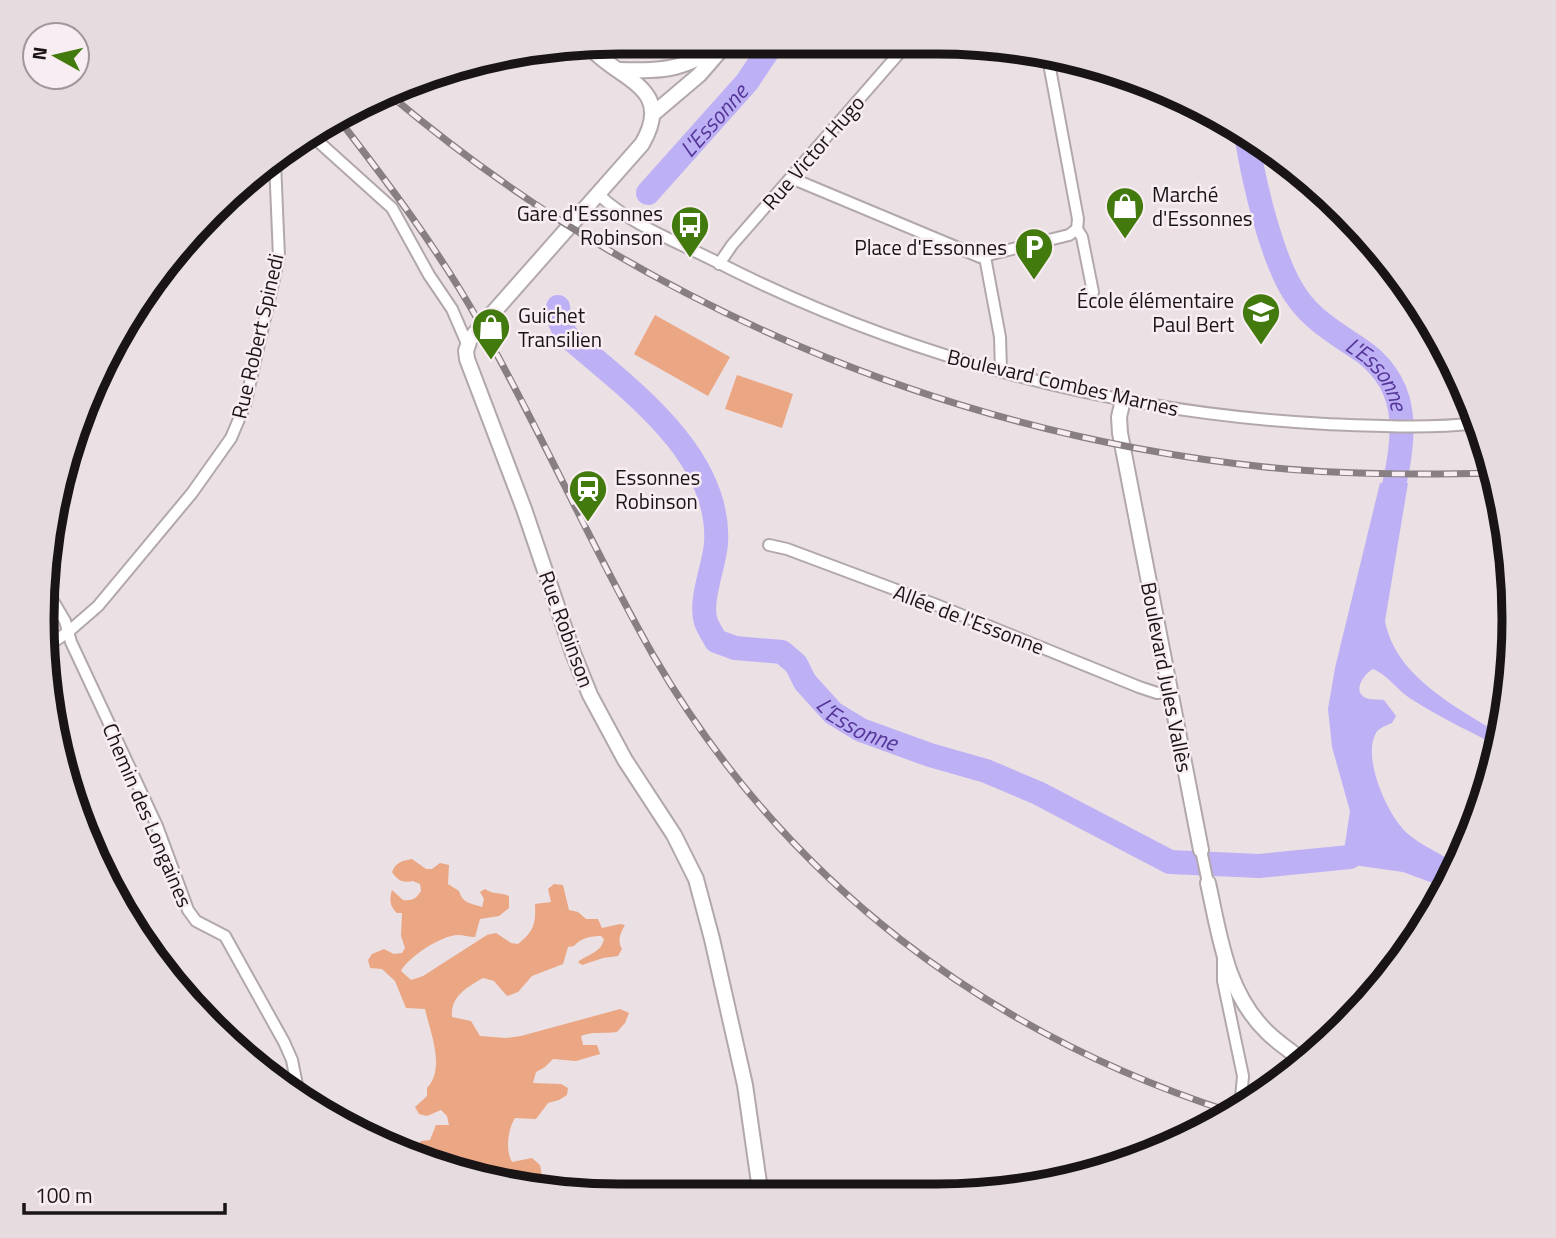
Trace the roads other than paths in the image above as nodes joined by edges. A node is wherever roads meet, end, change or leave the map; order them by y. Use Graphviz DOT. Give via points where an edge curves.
graph roads {
  1 [pos="706,54"];
  2 [pos="716,54"];
  3 [pos="898,54"];
  4 [pos="600,55"];
  5 [pos="1049,66"];
  6 [pos="619,70"];
  7 [pos="653,114"];
  8 [pos="318,141"];
  9 [pos="275,171"];
  10 [pos="790,177"];
  11 [pos="599,195"];
  12 [pos="1077,229"];
  13 [pos="985,257"];
  14 [pos="719,264"];
  15 [pos="1093,292"];
  16 [pos="467,346"];
  17 [pos="1001,371"];
  18 [pos="1122,400"];
  19 [pos="1467,424"];
  20 [pos="769,545"];
  21 [pos="54,603"];
  22 [pos="68,632"];
  23 [pos="55,641"];
  24 [pos="1170,692"];
  25 [pos="1201,850"];
  26 [pos="1208,883"];
  27 [pos="1223,953"];
  28 [pos="1246,1007"];
  29 [pos="1232,1023"];
  30 [pos="1296,1055"];
  31 [pos="297,1083"];
  32 [pos="1241,1095"];
  33 [pos="759,1184"];
  1 -- 6 [label="street" via="673,69"];
  2 -- 7 [label="street" via="699,75"];
  3 -- 10 [label="street, Rue Victor Hugo"];
  4 -- 6 [label="street"];
  5 -- 12 [label="street"];
  6 -- 7 [label="street" via="642,88"];
  7 -- 11 [label="street" via="642,144"];
  8 -- 16 [label="street" via="392,208 452,309"];
  9 -- 22 [label="street, Rue Robert Spinedi" via="279,257 241,416 191,493 97,606"];
  10 -- 13 [label="street"];
  10 -- 14 [label="street, Rue Victor Hugo"];
  11 -- 14 [label="street, Boulevard Combes Marnes"];
  11 -- 16 [label="street"];
  12 -- 13 [label="street"];
  12 -- 15 [label="street"];
  13 -- 17 [label="street" via="1000,337"];
  14 -- 17 [label="street, Boulevard Combes Marnes" via="852,322"];
  16 -- 33 [label="street, Rue Robinson" via="473,379 590,695 696,879 745,1085"];
  17 -- 18 [label="street, Boulevard Combes Marnes"];
  18 -- 19 [label="street, Boulevard Combes Marnes" via="1219,415 1386,427"];
  18 -- 24 [label="street, Boulevard Jules Vallès" via="1120,433"];
  20 -- 24 [label="street, Allée de l'Essonne" via="934,604 1148,690"];
  21 -- 22 [label="street, Chemin des Longaines"];
  22 -- 23 [label="street, Rue Robert Spinedi"];
  22 -- 31 [label="street, Chemin des Longaines" via="157,826 188,910 196,921 225,936 284,1042"];
  24 -- 25 [label="street, Boulevard Jules Vallès"];
  25 -- 26 [label="street, Boulevard Jules Vallès"];
  26 -- 27 [label="street, Boulevard Jules Vallès"];
  27 -- 28 [label="street, Boulevard Jules Vallès"];
  27 -- 29 [label="street, Boulevard Jules Vallès" via="1223,981"];
  28 -- 29 [label="street"];
  28 -- 30 [label="street, Boulevard Jules Vallès" via="1264,1030"];
  29 -- 32 [label="street, Boulevard Jules Vallès"];
}
